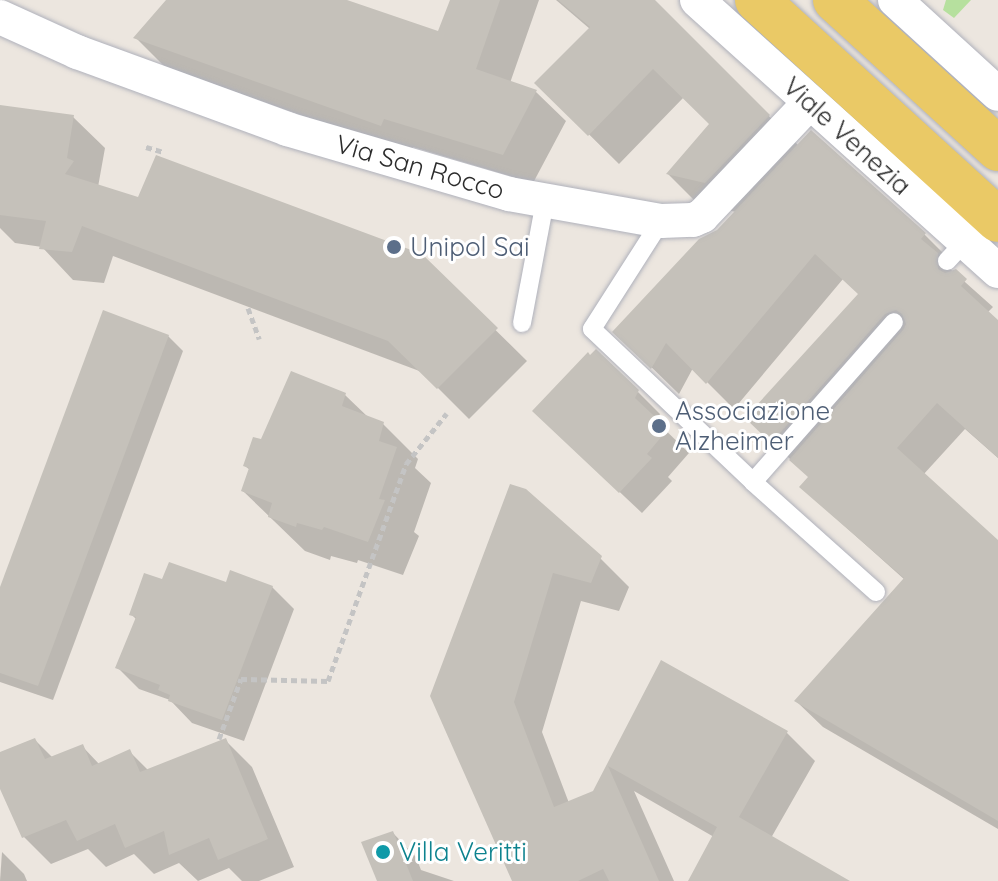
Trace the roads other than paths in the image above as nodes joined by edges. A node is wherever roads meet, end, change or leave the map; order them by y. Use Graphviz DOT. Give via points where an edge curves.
graph roads {
  1 [pos="697,0"];
  2 [pos="757,0"];
  3 [pos="835,0"];
  4 [pos="895,0"];
  5 [pos="0,17"];
  6 [pos="998,94"];
  7 [pos="810,102"];
  8 [pos="998,149"];
  9 [pos="545,201"];
  10 [pos="661,221"];
  11 [pos="970,241"];
  12 [pos="998,271"];
  13 [pos="894,322"];
  14 [pos="522,323"];
  15 [pos="753,482"];
  16 [pos="876,592"];
  1 -- 7 [label="street, Viale Venezia"];
  2 -- 11 [label="main road, Viale Venezia"];
  3 -- 8 [label="main road"];
  4 -- 6 [label="street"];
  5 -- 9 [label="street, Via San Rocco" via="77,52 287,129"];
  7 -- 10 [label="street, Via San Rocco" via="702,216"];
  7 -- 11 [label="street, Viale Venezia"];
  9 -- 10 [label="street, Via San Rocco"];
  9 -- 14 [label="lane"];
  10 -- 15 [label="lane" via="592,329"];
  11 -- 12 [label="street, Viale Venezia"];
  13 -- 15 [label="lane"];
  15 -- 16 [label="lane"];
}
